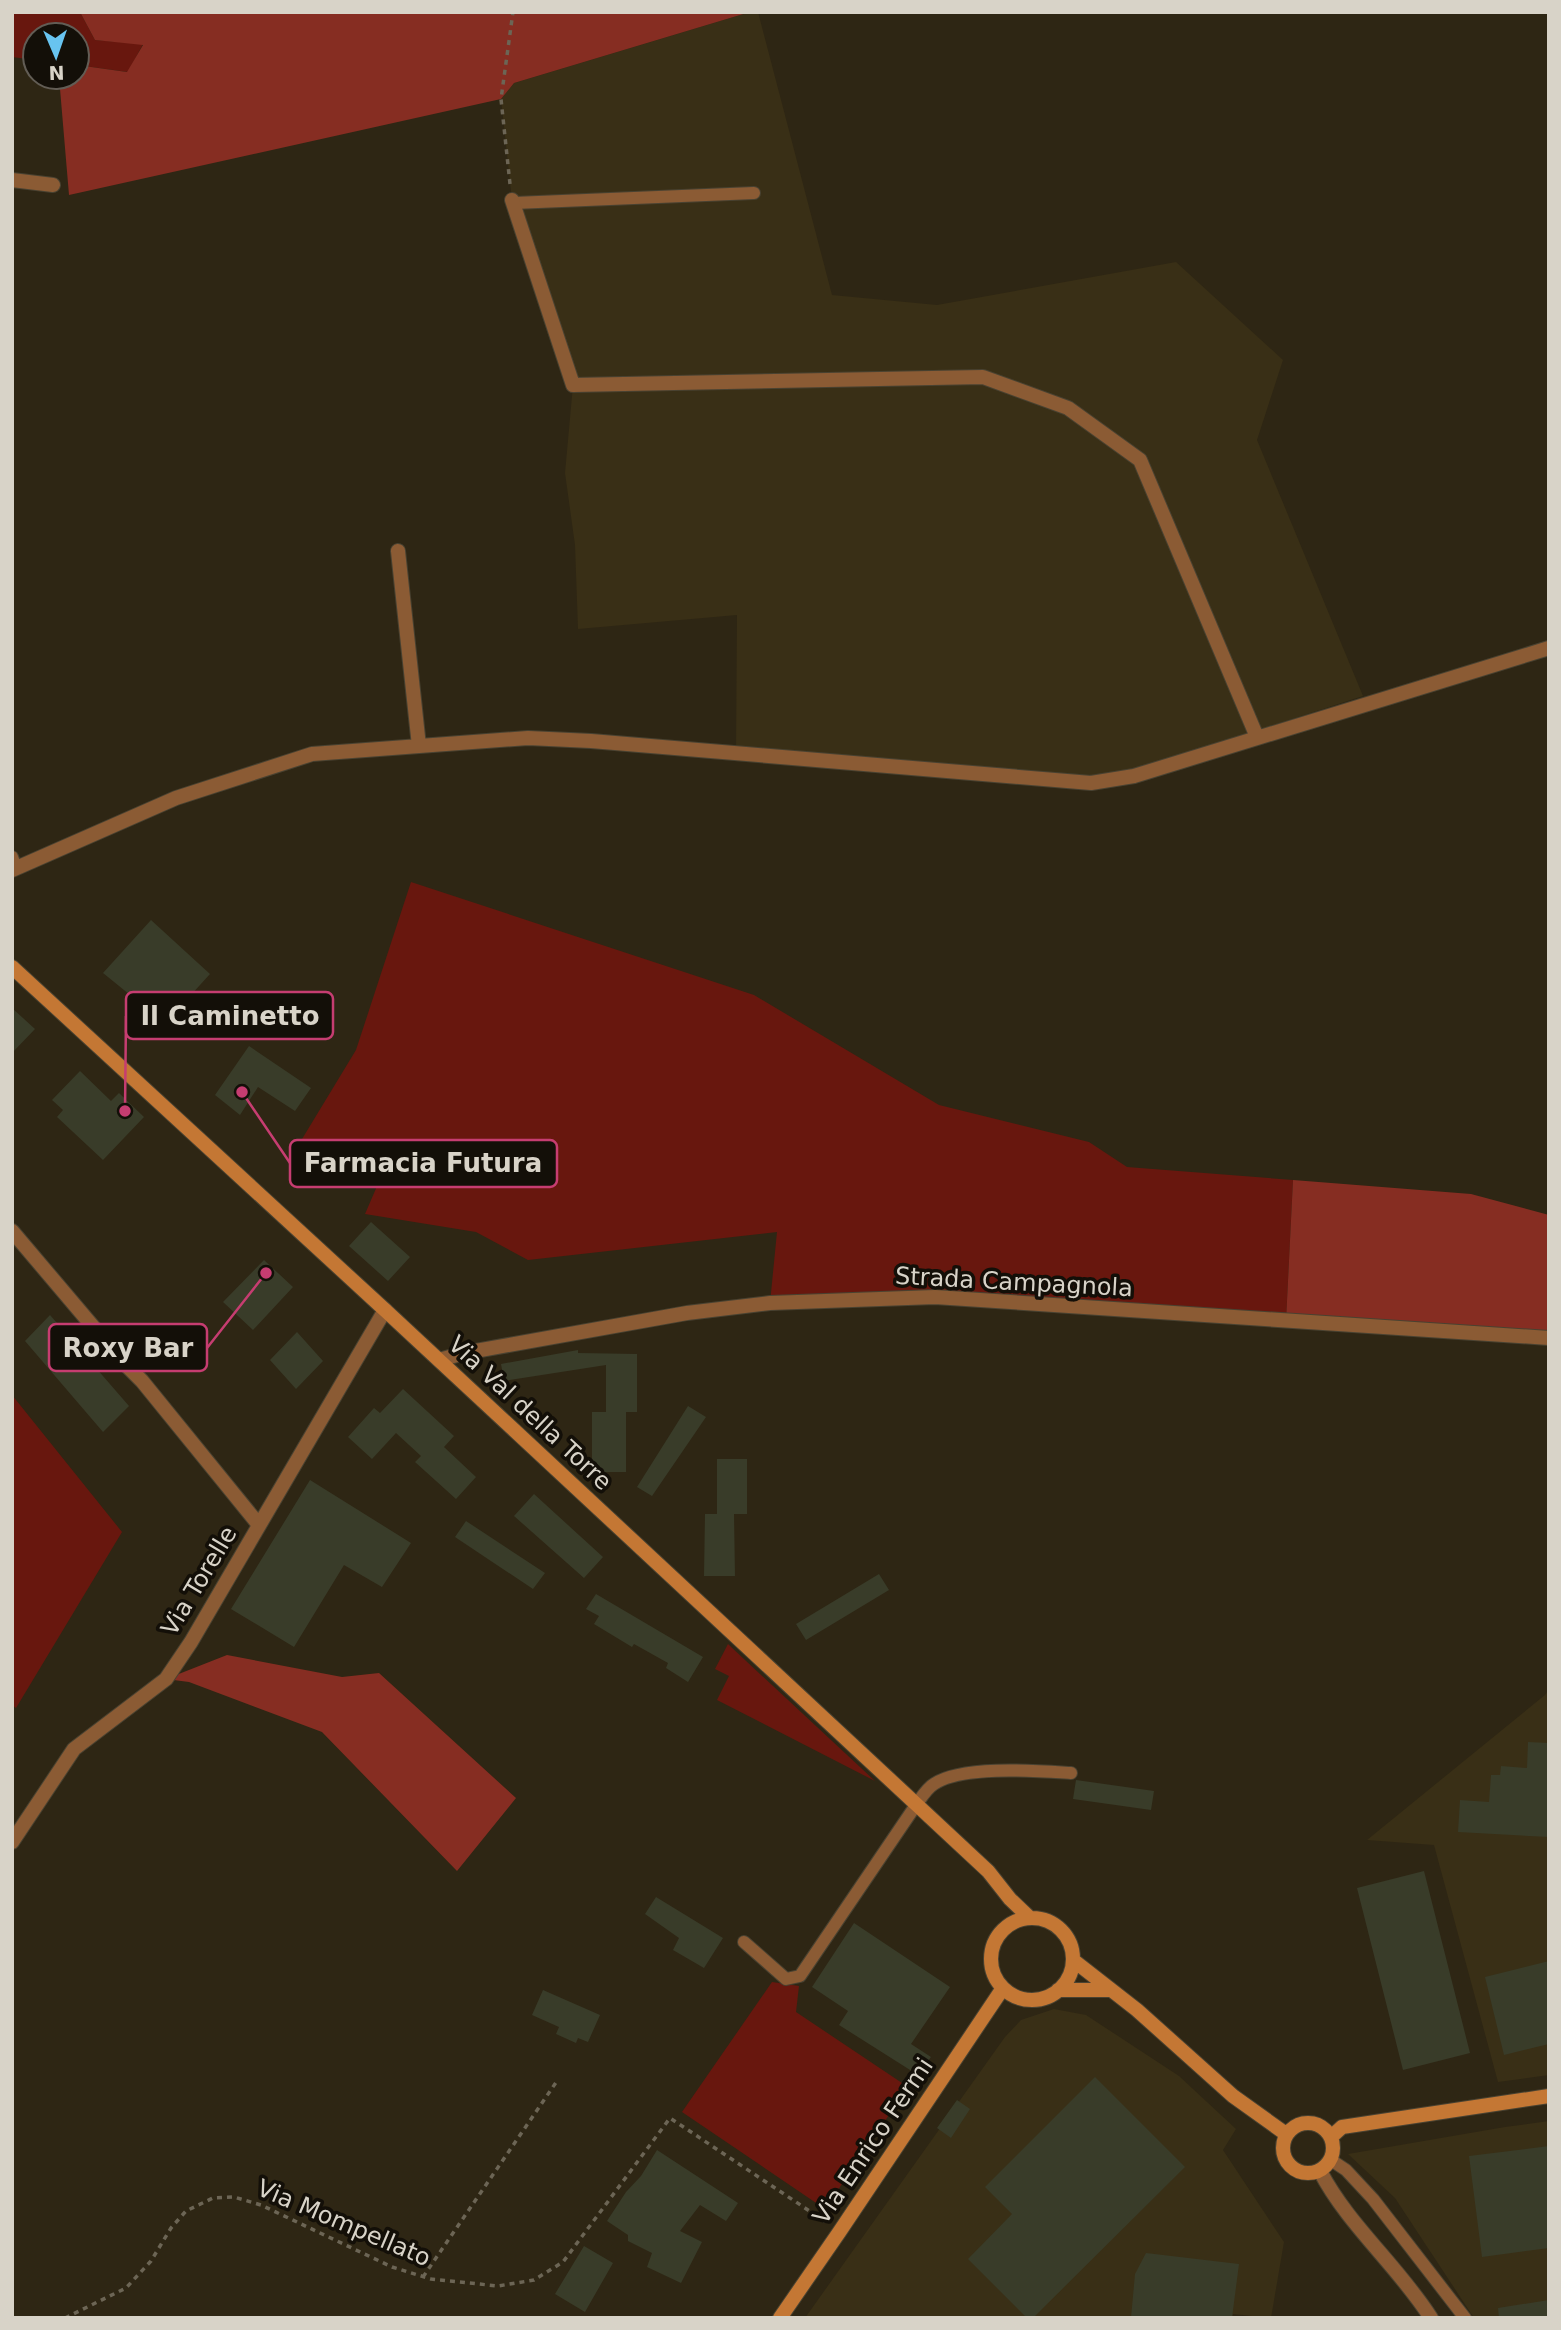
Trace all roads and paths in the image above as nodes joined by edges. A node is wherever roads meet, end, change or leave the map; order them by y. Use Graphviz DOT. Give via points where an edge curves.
graph roads {
  1 [pos="513,12"];
  2 [pos="12,180"];
  3 [pos="53,185"];
  4 [pos="754,193"];
  5 [pos="513,201"];
  6 [pos="398,551"];
  7 [pos="1549,648"];
  8 [pos="1258,737"];
  9 [pos="419,746"];
  10 [pos="13,865"];
  11 [pos="12,967"];
  12 [pos="12,1231"];
  13 [pos="385,1310"];
  14 [pos="1549,1338"];
  15 [pos="439,1360"];
  16 [pos="259,1525"];
  17 [pos="1071,1773"];
  18 [pos="916,1805"];
  19 [pos="12,1842"];
  20 [pos="1010,1899"];
  21 [pos="1030,1918"];
  22 [pos="1001,1932"];
  23 [pos="744,1942"];
  24 [pos="1073,1960"];
  25 [pos="1003,1988"];
  26 [pos="1058,1990"];
  27 [pos="1110,1990"];
  28 [pos="556,2081"];
  29 [pos="1549,2096"];
  30 [pos="1286,2134"];
  31 [pos="1331,2137"];
  32 [pos="1331,2160"];
  33 [pos="1320,2171"];
  34 [pos="840,2231"];
  35 [pos="423,2277"];
  36 [pos="65,2318"];
  37 [pos="780,2318"];
  38 [pos="1431,2318"];
  39 [pos="1465,2318"];
  1 -- 5 [label="path" via="501,99"];
  2 -- 3 [label="street"];
  4 -- 5 [label="lane"];
  5 -- 8 [label="street" via="573,385 983,377 1068,408 1140,460"];
  6 -- 9 [label="street"];
  7 -- 8 [label="street"];
  8 -- 9 [label="street" via="1133,776 1091,783 591,741 528,738"];
  9 -- 10 [label="street" via="312,754 176,798"];
  11 -- 13 [label="street, Via Val della Torre"];
  12 -- 16 [label="street"];
  13 -- 15 [label="street, Via Val della Torre"];
  13 -- 16 [label="street, Via Torelle"];
  14 -- 15 [label="street, Strada Campagnola" via="935,1297 770,1303"];
  15 -- 18 [label="street, Via Val della Torre"];
  16 -- 19 [label="street, Via Torelle" via="166,1679 74,1749"];
  17 -- 18 [label="lane" via="1016,1769 958,1775 934,1784"];
  18 -- 20 [label="street, Via Val della Torre" via="988,1871"];
  18 -- 23 [label="lane" via="800,1976 786,1979"];
  20 -- 21 [label="street, Via Val della Torre"];
  20 -- 22 [label="street"];
  21 -- 22 [label="street"];
  21 -- 24 [label="street" via="1056,1926 1071,1947"];
  22 -- 25 [label="street" via="991,1954"];
  24 -- 26 [label="street" via="1066,1982"];
  24 -- 27 [label="street"];
  25 -- 26 [label="street" via="1036,2000"];
  25 -- 34 [label="street, Via Enrico Fermi"];
  26 -- 27 [label="street"];
  27 -- 30 [label="street" via="1233,2096"];
  28 -- 35 [label="path"];
  29 -- 31 [label="street" via="1342,2127"];
  30 -- 31 [label="street" via="1309,2123"];
  30 -- 33 [label="street" via="1283,2151 1290,2167 1304,2174"];
  31 -- 32 [label="street"];
  32 -- 33 [label="street"];
  32 -- 39 [label="lane" via="1373,2199"];
  33 -- 38 [label="street" via="1332,2194"];
  34 -- 35 [label="path, Via Mompellato" via="670,2118 563,2262 534,2280 498,2287"];
  34 -- 37 [label="street, Via Enrico Fermi"];
  35 -- 36 [label="path, Via Mompellato" via="261,2205 234,2197 213,2199 186,2211 126,2288"];
}
